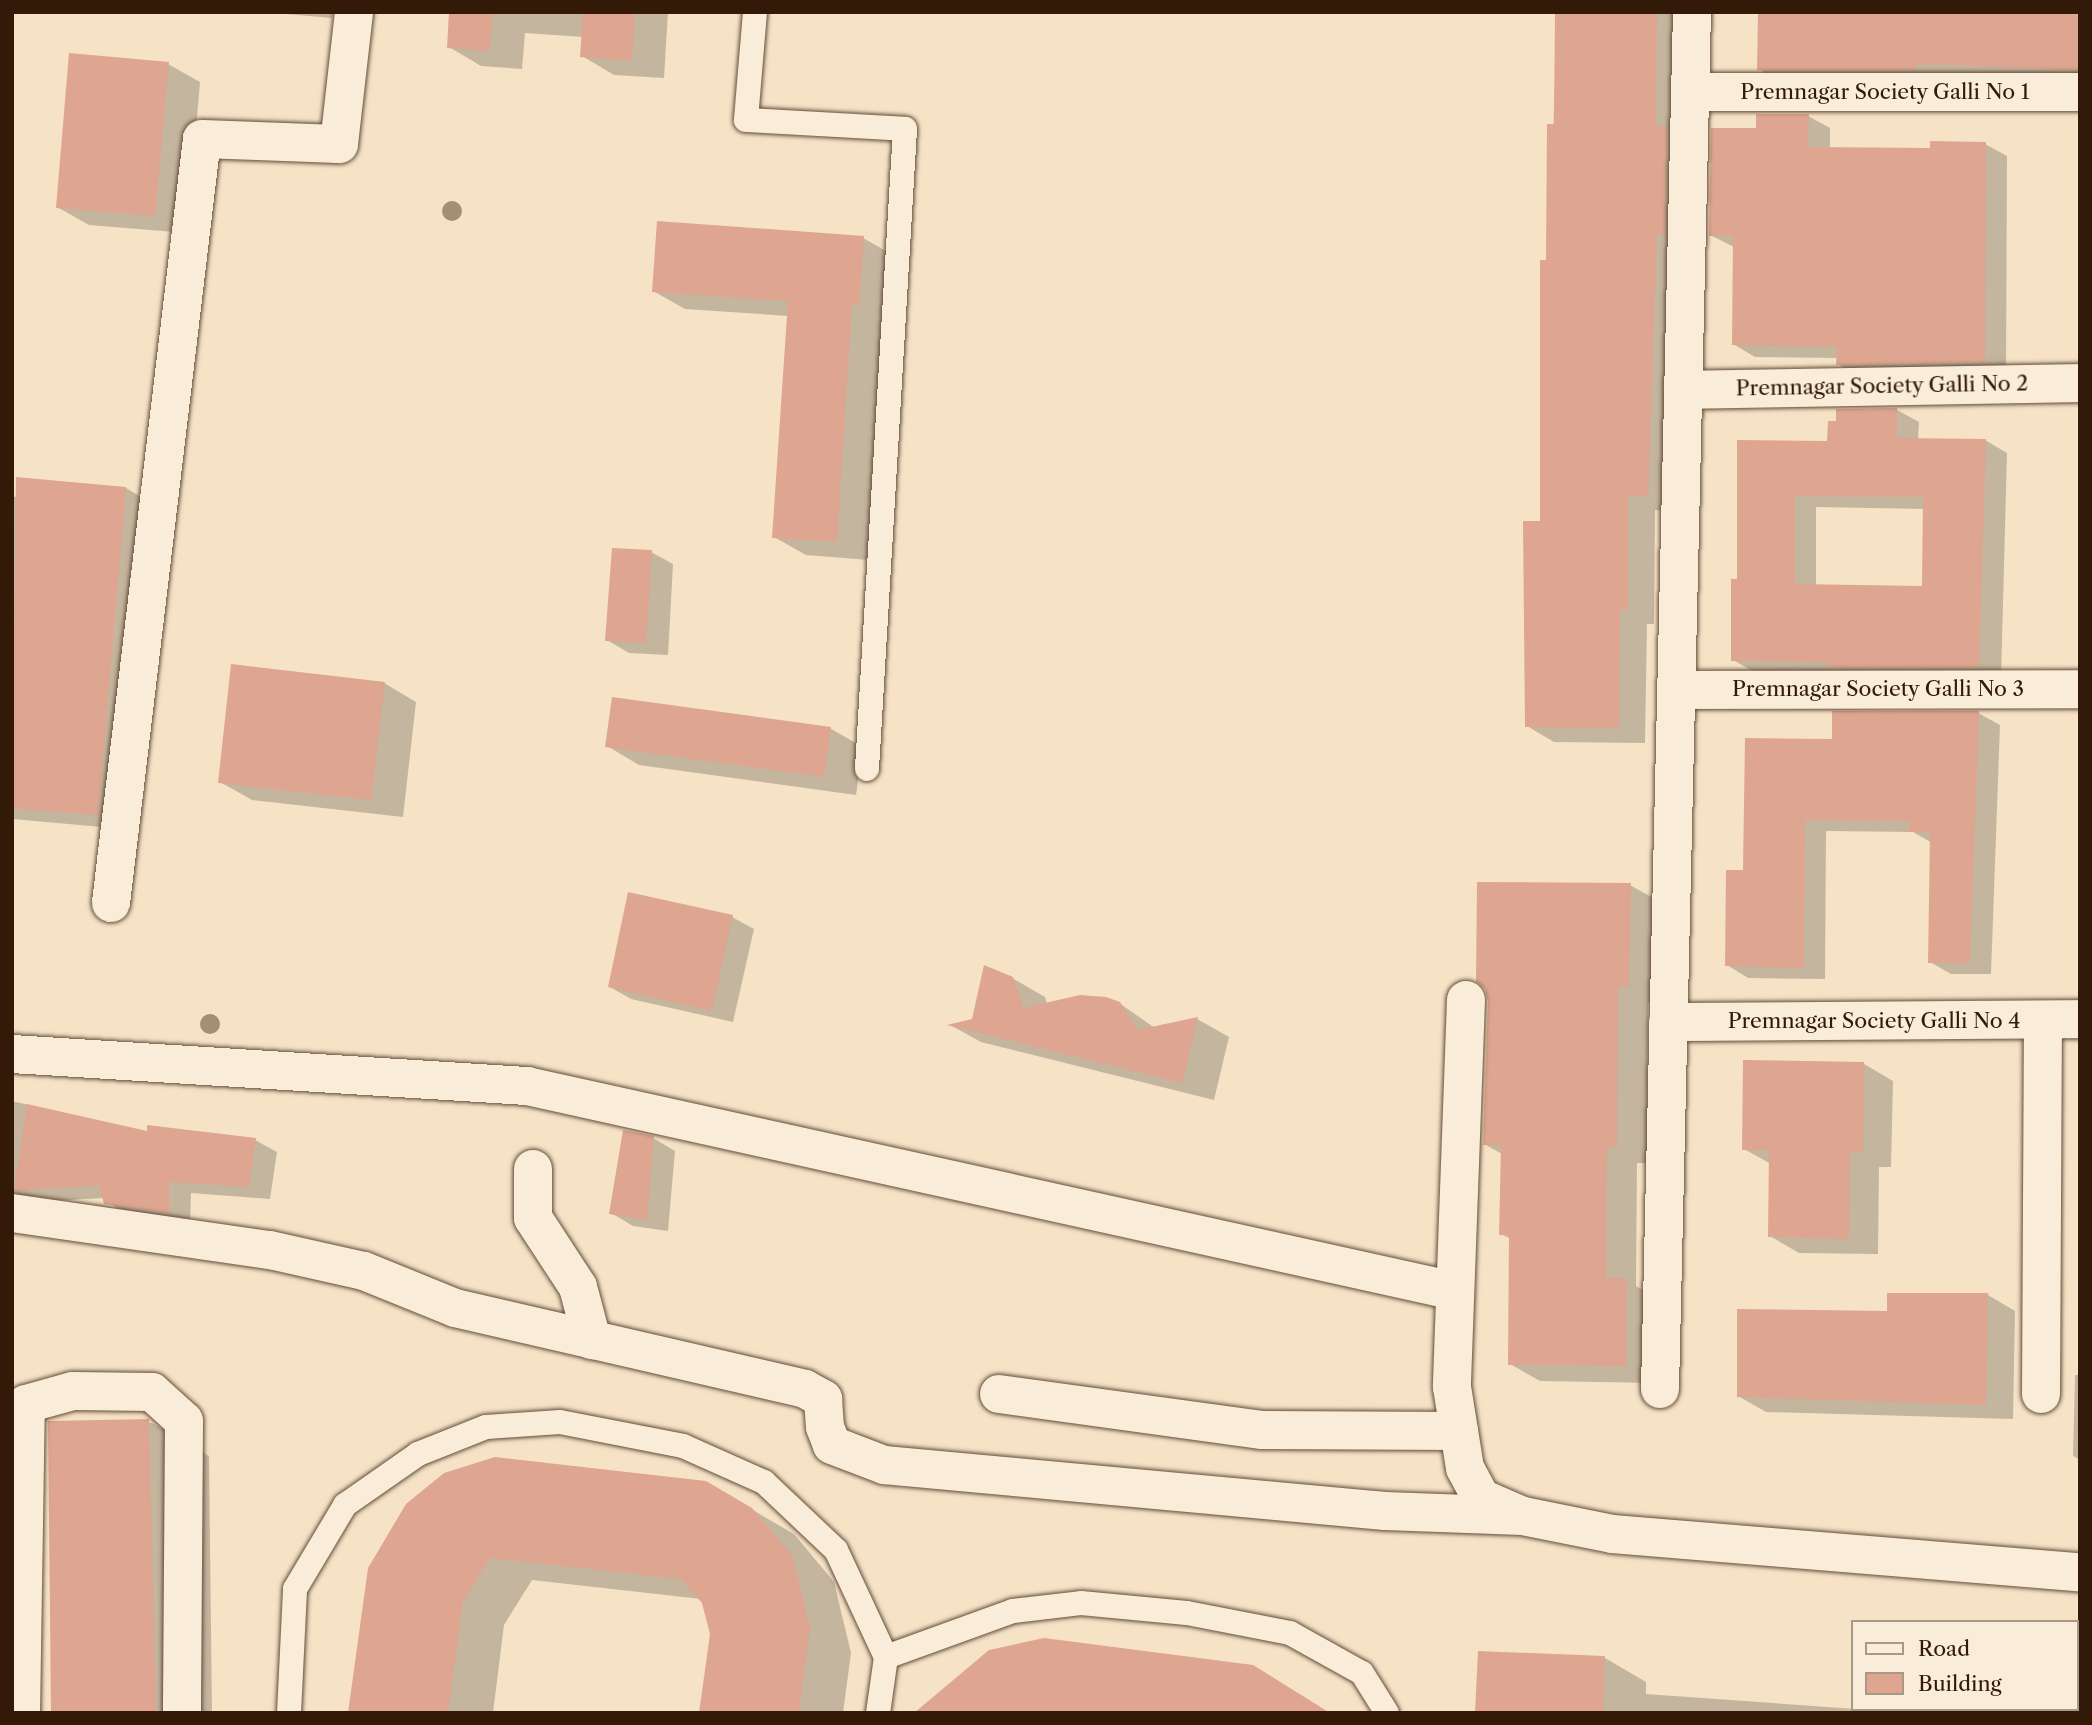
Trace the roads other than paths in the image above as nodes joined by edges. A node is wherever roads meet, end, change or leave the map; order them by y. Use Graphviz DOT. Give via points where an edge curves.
graph roads {
  1 [pos="354,12"];
  2 [pos="755,12"];
  3 [pos="1692,12"];
  4 [pos="1690,92"];
  5 [pos="2080,92"];
  6 [pos="2080,383"];
  7 [pos="1684,390"];
  8 [pos="2080,689"];
  9 [pos="1676,690"];
  10 [pos="867,769"];
  11 [pos="111,903"];
  12 [pos="1466,1000"];
  13 [pos="2062,1019"];
  14 [pos="1668,1022"];
  15 [pos="12,1054"];
  16 [pos="533,1168"];
  17 [pos="12,1213"];
  18 [pos="1455,1291"];
  19 [pos="592,1340"];
  20 [pos="1660,1389"];
  21 [pos="999,1394"];
  22 [pos="2040,1394"];
  23 [pos="1459,1431"];
  24 [pos="1523,1516"];
  25 [pos="2080,1572"];
  26 [pos="886,1657"];
  27 [pos="21,1713"];
  28 [pos="182,1713"];
  29 [pos="289,1713"];
  30 [pos="878,1713"];
  31 [pos="1387,1713"];
  1 -- 11 [label="street" via="339,144 202,139"];
  2 -- 10 [label="lane" via="746,120 905,129"];
  3 -- 4 [label="street"];
  4 -- 5 [label="street, Premnagar Society Galli No 1"];
  4 -- 7 [label="street"];
  6 -- 7 [label="street, Premnagar Society Galli No 2"];
  7 -- 9 [label="street"];
  8 -- 9 [label="street, Premnagar Society Galli No 3"];
  9 -- 14 [label="street"];
  12 -- 18 [label="street"];
  13 -- 14 [label="street, Premnagar Society Galli No 4"];
  13 -- 22 [label="street"];
  14 -- 20 [label="street"];
  15 -- 18 [label="street" via="527,1086"];
  16 -- 19 [label="street" via="533,1218 578,1287"];
  17 -- 19 [label="street" via="297,1256 364,1271 455,1308"];
  18 -- 23 [label="street" via="1452,1387"];
  19 -- 24 [label="street" via="805,1389 823,1399 832,1445 884,1465 1385,1511"];
  21 -- 23 [label="street" via="1263,1430"];
  23 -- 24 [label="street" via="1465,1468 1481,1498"];
  24 -- 25 [label="street" via="1613,1534"];
  26 -- 29 [label="lane" via="836,1550 764,1482 683,1446 560,1422 486,1427 418,1454 345,1505 295,1589"];
  26 -- 30 [label="lane"];
  26 -- 31 [label="lane" via="1013,1611 1081,1603 1187,1613 1290,1633 1362,1673"];
  27 -- 28 [label="street" via="26,1404 86,1391 152,1392 184,1421"];
}
